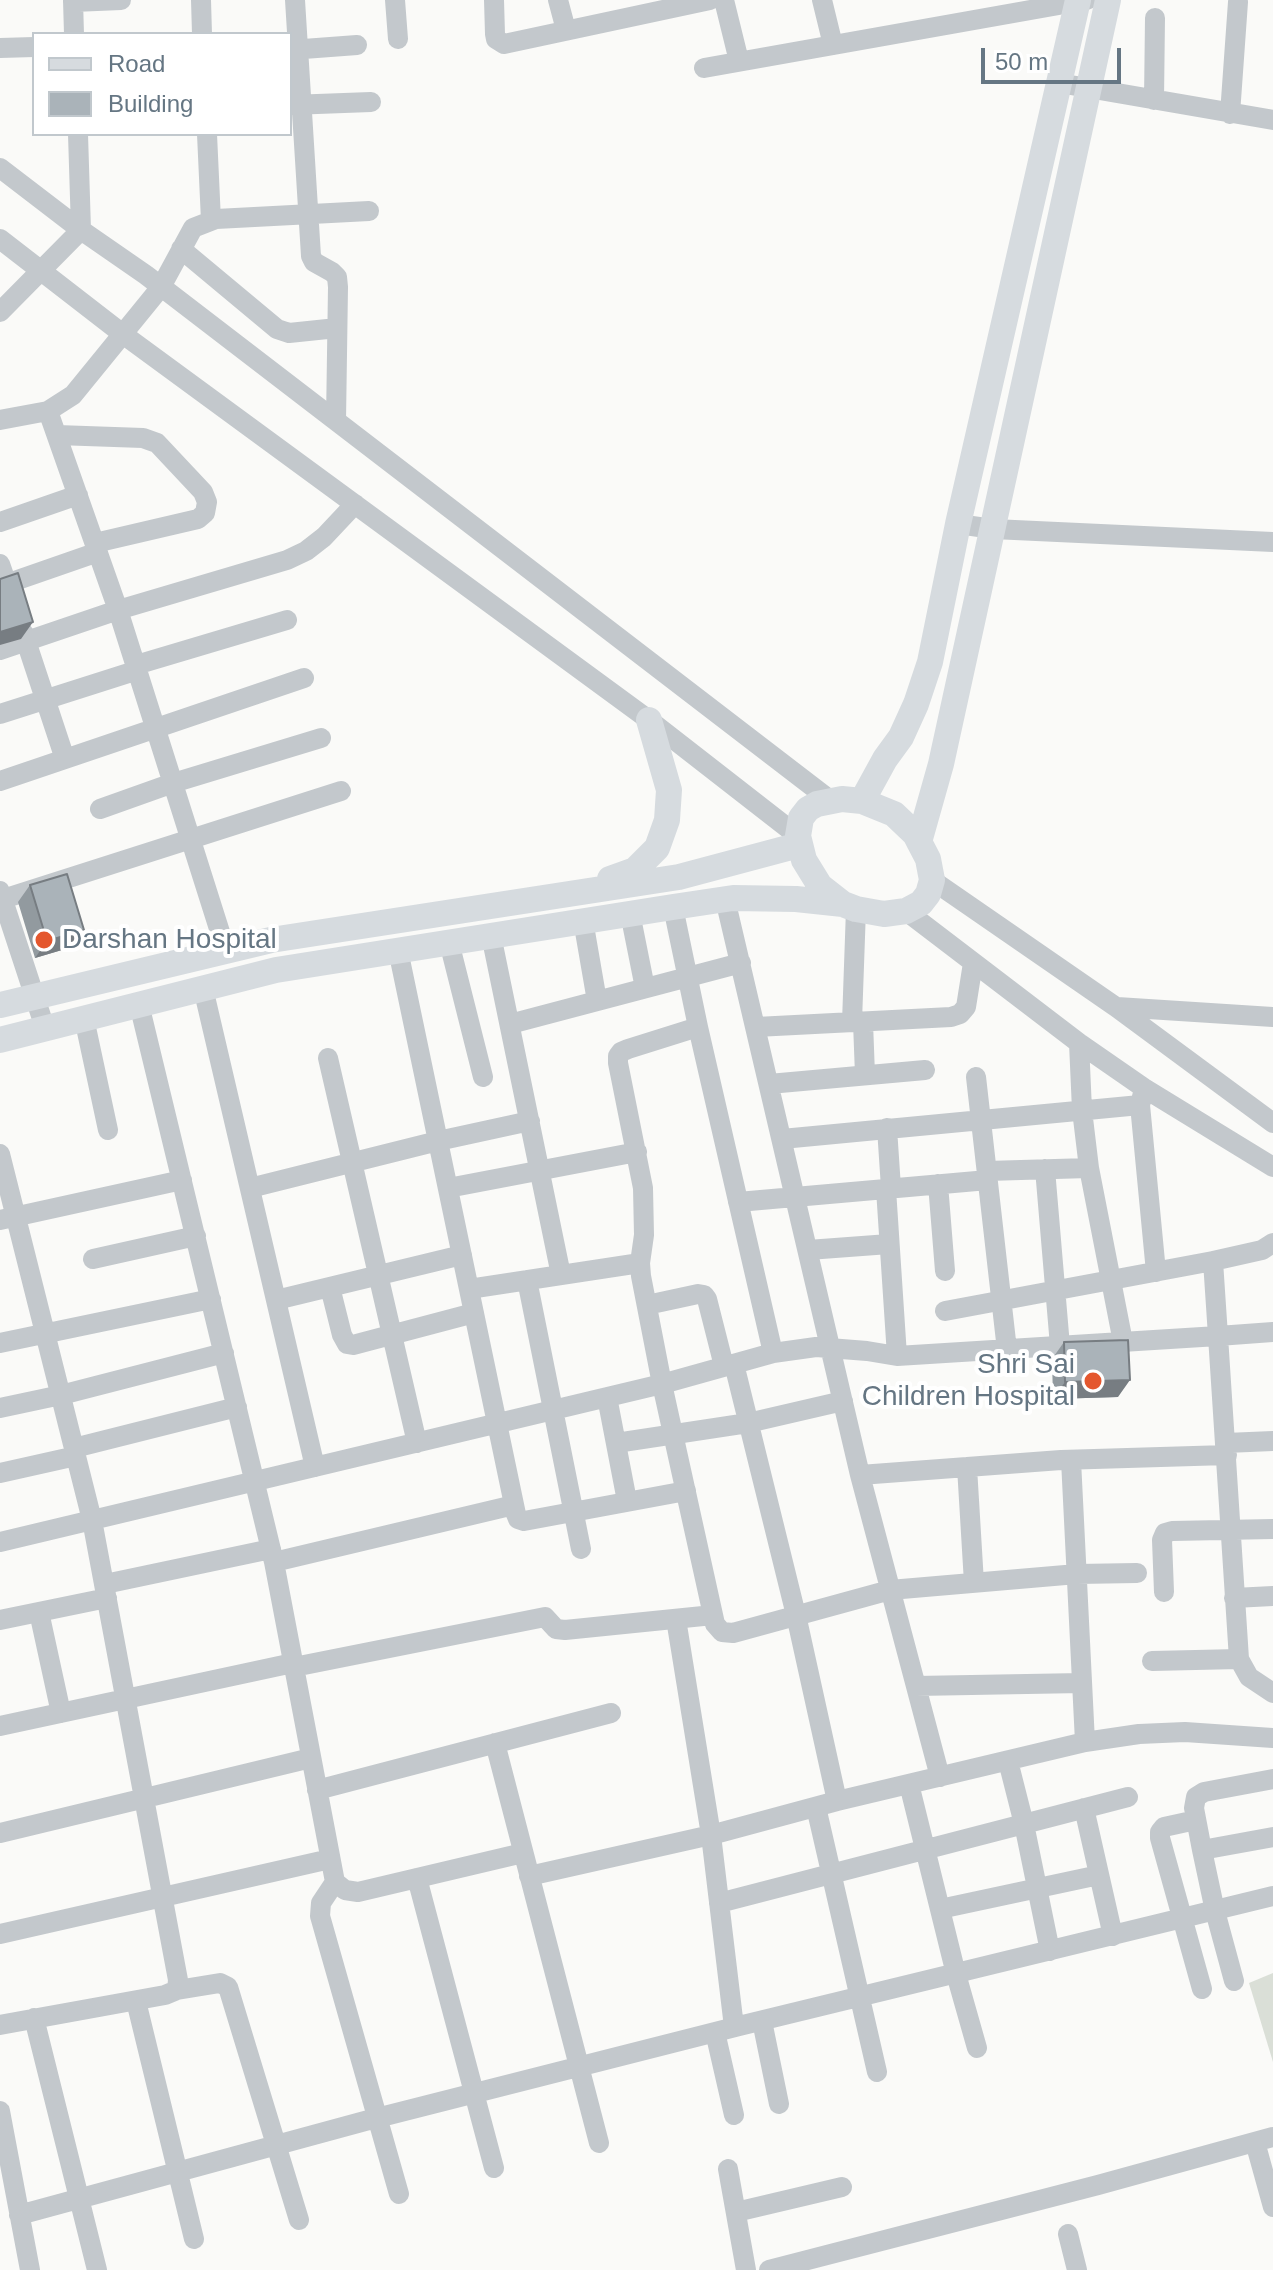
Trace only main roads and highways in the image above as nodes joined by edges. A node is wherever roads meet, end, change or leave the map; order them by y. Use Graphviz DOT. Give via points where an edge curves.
graph roads {
  1 [pos="1108,0"];
  2 [pos="1081,1"];
  3 [pos="649,720"];
  4 [pos="862,801"];
  5 [pos="799,840"];
  6 [pos="919,842"];
  7 [pos="569,894"];
  8 [pos="850,907"];
  9 [pos="0,1005"];
  10 [pos="0,1040"];
  1 -- 6 [label="main road" via="941,764"];
  2 -- 4 [label="main road" via="930,662 901,737"];
  3 -- 7 [label="main road" via="669,790 667,820 657,848 635,870"];
  4 -- 5 [label="main road" via="830,800 808,809 801,818"];
  4 -- 6 [label="main road" via="894,814"];
  5 -- 7 [label="main road" via="679,877"];
  5 -- 8 [label="main road" via="820,886"];
  6 -- 8 [label="main road" via="932,880 921,903 884,914"];
  7 -- 9 [label="main road" via="271,940"];
  8 -- 10 [label="main road" via="796,899 725,899 583,920 276,970"];
}
